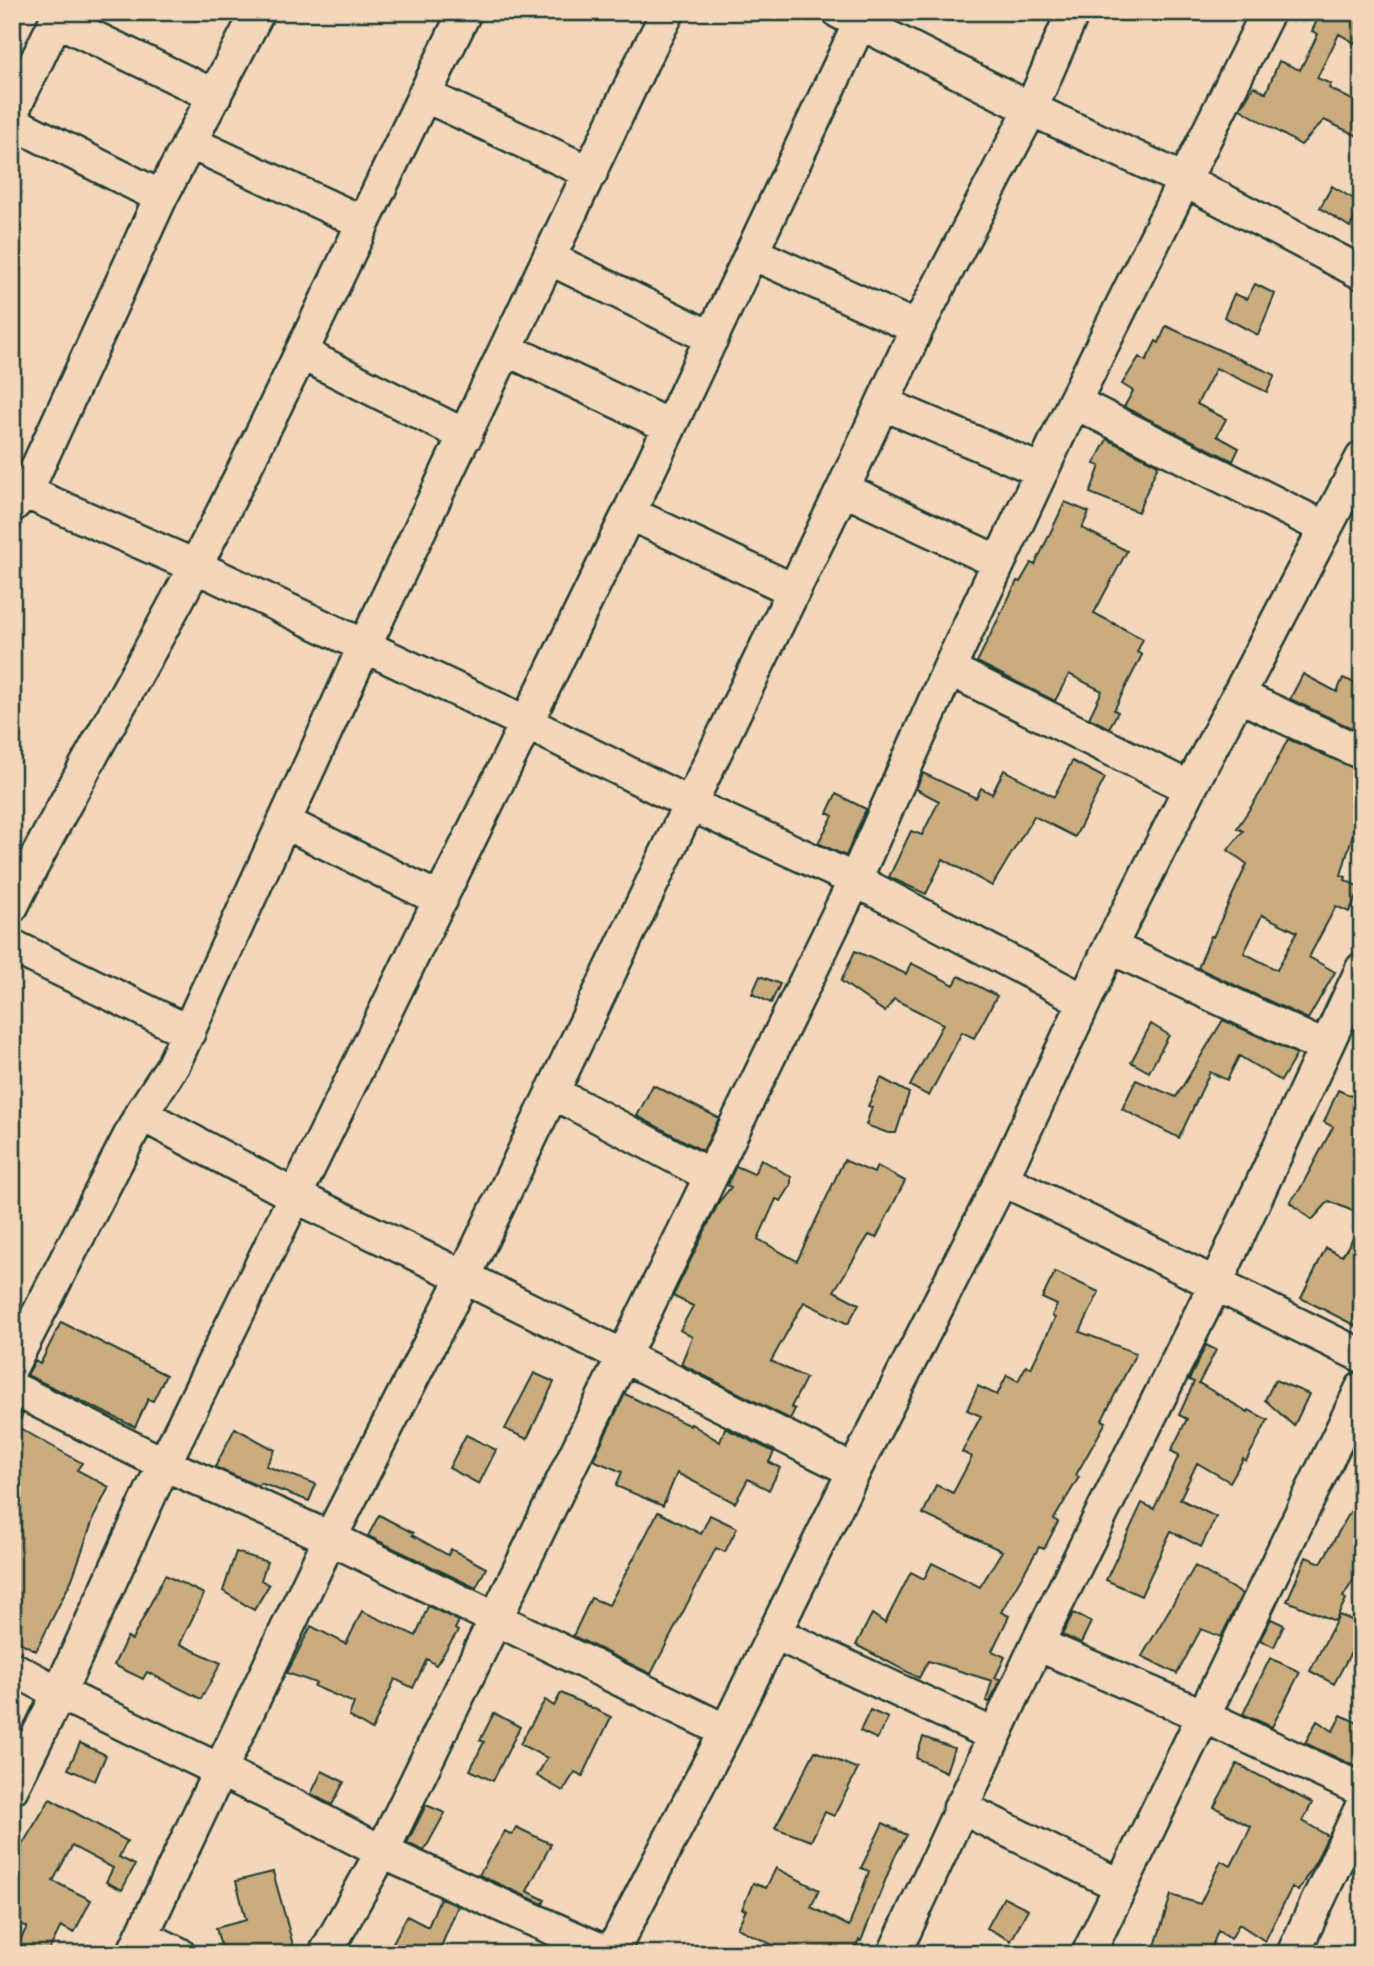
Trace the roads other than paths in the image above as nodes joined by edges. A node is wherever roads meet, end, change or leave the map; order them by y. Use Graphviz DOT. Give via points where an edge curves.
graph roads {
  1 [pos="258,12"];
  2 [pos="466,12"];
  3 [pos="668,12"];
  4 [pos="1073,12"];
  5 [pos="1268,12"];
  6 [pos="59,16"];
  7 [pos="855,16"];
  8 [pos="424,95"];
  9 [pos="215,96"];
  10 [pos="1031,109"];
  11 [pos="12,111"];
  12 [pos="12,122"];
  13 [pos="189,142"];
  14 [pos="591,173"];
  15 [pos="1186,181"];
  16 [pos="161,197"];
  17 [pos="362,222"];
  18 [pos="752,253"];
  19 [pos="549,258"];
  20 [pos="1361,270"];
  21 [pos="917,328"];
  22 [pos="712,338"];
  23 [pos="506,349"];
  24 [pos="301,353"];
  25 [pos="1074,402"];
  26 [pos="884,404"];
  27 [pos="669,426"];
  28 [pos="466,436"];
  29 [pos="1042,471"];
  30 [pos="1358,476"];
  31 [pos="843,489"];
  32 [pos="17,494"];
  33 [pos="629,513"];
  34 [pos="1325,528"];
  35 [pos="998,562"];
  36 [pos="195,566"];
  37 [pos="793,590"];
  38 [pos="365,645"];
  39 [pos="949,669"];
  40 [pos="1238,695"];
  41 [pos="527,723"];
  42 [pos="1362,753"];
  43 [pos="1190,788"];
  44 [pos="690,804"];
  45 [pos="284,822"];
  46 [pos="855,880"];
  47 [pos="17,885"];
  48 [pos="441,900"];
  49 [pos="12,946"];
  50 [pos="1111,947"];
  51 [pos="1360,976"];
  52 [pos="1085,1001"];
  53 [pos="188,1032"];
  54 [pos="1324,1048"];
  55 [pos="552,1092"];
  56 [pos="141,1114"];
  57 [pos="711,1176"];
  58 [pos="1002,1179"];
  59 [pos="295,1196"];
  60 [pos="464,1278"];
  61 [pos="1216,1283"];
  62 [pos="622,1356"];
  63 [pos="1362,1356"];
  64 [pos="12,1365"];
  65 [pos="12,1388"];
  66 [pos="1362,1388"];
  67 [pos="164,1464"];
  68 [pos="854,1471"];
  69 [pos="330,1538"];
  70 [pos="494,1619"];
  71 [pos="775,1633"];
  72 [pos="1037,1644"];
  73 [pos="12,1668"];
  74 [pos="59,1693"];
  75 [pos="1202,1715"];
  76 [pos="726,1731"];
  77 [pos="994,1734"];
  78 [pos="219,1769"];
  79 [pos="12,1788"];
  80 [pos="1362,1790"];
  81 [pos="1362,1806"];
  82 [pos="960,1807"];
  83 [pos="382,1852"];
  84 [pos="1121,1886"];
  85 [pos="137,1945"];
  86 [pos="179,1954"];
  87 [pos="325,1954"];
  88 [pos="611,1954"];
  89 [pos="894,1954"];
  90 [pos="1088,1954"];
  91 [pos="1293,1954"];
  1 -- 9 [label="street"];
  2 -- 8 [label="street"];
  3 -- 14 [label="street"];
  4 -- 10 [label="street"];
  5 -- 15 [label="street"];
  6 -- 9 [label="street"];
  6 -- 11 [label="street"];
  7 -- 10 [label="street"];
  7 -- 18 [label="street"];
  8 -- 14 [label="street"];
  8 -- 17 [label="street"];
  9 -- 13 [label="street"];
  10 -- 15 [label="street"];
  10 -- 21 [label="street"];
  12 -- 16 [label="street"];
  13 -- 16 [label="street"];
  13 -- 17 [label="street"];
  14 -- 19 [label="street"];
  15 -- 20 [label="street"];
  15 -- 25 [label="street"];
  16 -- 32 [label="street"];
  17 -- 24 [label="street"];
  18 -- 21 [label="street"];
  18 -- 22 [label="street"];
  19 -- 22 [label="street"];
  19 -- 23 [label="street"];
  21 -- 26 [label="street"];
  22 -- 27 [label="street"];
  23 -- 27 [label="street"];
  23 -- 28 [label="street"];
  24 -- 28 [label="street"];
  24 -- 36 [label="street"];
  25 -- 29 [label="street"];
  25 -- 34 [label="street"];
  26 -- 29 [label="street"];
  26 -- 31 [label="street"];
  27 -- 33 [label="street"];
  28 -- 38 [label="street"];
  29 -- 35 [label="street"];
  30 -- 34 [label="street"];
  31 -- 35 [label="street"];
  31 -- 37 [label="street"];
  32 -- 36 [label="street"];
  33 -- 37 [label="street"];
  33 -- 41 [label="street"];
  34 -- 40 [label="street"];
  35 -- 39 [label="street"];
  36 -- 38 [label="street"];
  36 -- 47 [label="street"];
  37 -- 44 [label="street"];
  38 -- 41 [label="street"];
  38 -- 45 [label="street"];
  39 -- 43 [label="street"];
  39 -- 46 [label="street"];
  40 -- 42 [label="street"];
  40 -- 43 [label="street"];
  41 -- 44 [label="street"];
  41 -- 48 [label="street"];
  43 -- 50 [label="street"];
  44 -- 46 [label="street"];
  44 -- 55 [label="street"];
  45 -- 48 [label="street"];
  45 -- 53 [label="street"];
  46 -- 52 [label="street"];
  46 -- 57 [label="street"];
  48 -- 59 [label="street"];
  49 -- 53 [label="street"];
  50 -- 52 [label="street"];
  50 -- 54 [label="street"];
  51 -- 54 [label="street"];
  52 -- 58 [label="street"];
  53 -- 56 [label="street"];
  54 -- 61 [label="street"];
  55 -- 57 [label="street"];
  55 -- 60 [label="street"];
  56 -- 59 [label="street"];
  56 -- 64 [label="street"];
  57 -- 62 [label="street"];
  58 -- 61 [label="street"];
  58 -- 68 [label="street"];
  59 -- 60 [label="street"];
  59 -- 67 [label="street"];
  60 -- 62 [label="street"];
  60 -- 69 [label="street"];
  61 -- 63 [label="street"];
  61 -- 72 [label="street"];
  62 -- 68 [label="street"];
  62 -- 70 [label="street"];
  65 -- 67 [label="street"];
  66 -- 75 [label="street"];
  67 -- 69 [label="street"];
  67 -- 74 [label="street"];
  68 -- 71 [label="street"];
  69 -- 70 [label="street"];
  69 -- 78 [label="street"];
  70 -- 76 [label="street"];
  70 -- 83 [label="street"];
  71 -- 76 [label="street"];
  71 -- 77 [label="street"];
  72 -- 75 [label="street"];
  72 -- 77 [label="street"];
  73 -- 74 [label="street"];
  74 -- 78 [label="street"];
  74 -- 79 [label="street"];
  75 -- 80 [label="street"];
  75 -- 84 [label="street"];
  76 -- 88 [label="street"];
  77 -- 82 [label="street"];
  78 -- 83 [label="street"];
  78 -- 85 [label="street"];
  81 -- 91 [label="street"];
  82 -- 84 [label="street"];
  82 -- 89 [label="street"];
  83 -- 87 [label="street"];
  83 -- 88 [label="street"];
  84 -- 90 [label="street"];
  85 -- 86 [label="street"];
}
